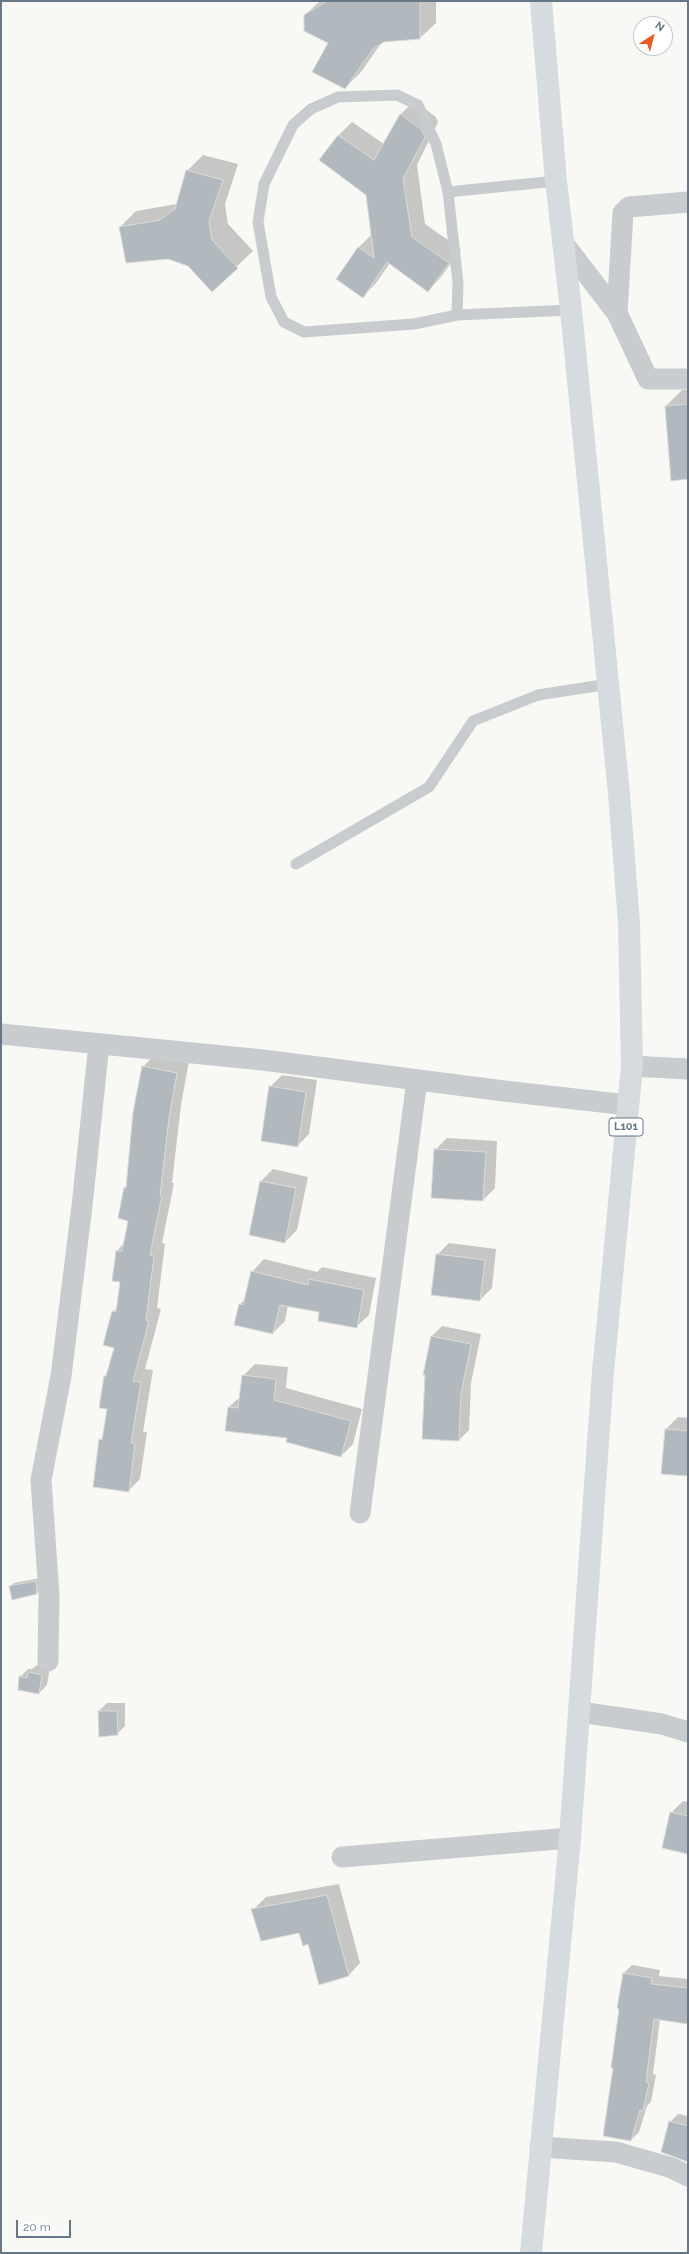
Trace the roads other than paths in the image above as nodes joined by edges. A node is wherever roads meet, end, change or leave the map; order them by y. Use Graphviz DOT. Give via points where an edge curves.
graph roads {
  1 [pos="541,1"];
  2 [pos="556,181"];
  3 [pos="448,192"];
  4 [pos="688,202"];
  5 [pos="563,243"];
  6 [pos="571,310"];
  7 [pos="617,313"];
  8 [pos="456,315"];
  9 [pos="688,378"];
  10 [pos="609,684"];
  11 [pos="296,864"];
  12 [pos="1,1034"];
  13 [pos="99,1044"];
  14 [pos="632,1066"];
  15 [pos="688,1069"];
  16 [pos="417,1080"];
  17 [pos="628,1105"];
  18 [pos="360,1513"];
  19 [pos="48,1661"];
  20 [pos="580,1712"];
  21 [pos="688,1732"];
  22 [pos="570,1838"];
  23 [pos="342,1857"];
  24 [pos="540,2148"];
  25 [pos="688,2176"];
  26 [pos="531,2253"];
  1 -- 2 [label="main road, L101"];
  2 -- 3 [label="lane"];
  2 -- 5 [label="main road, L101"];
  3 -- 8 [label="lane" via="458,283"];
  3 -- 8 [label="lane" via="436,144 418,105 397,95 338,97 311,109 293,125 264,184 258,222 271,297 284,322 304,332 414,324"];
  4 -- 7 [label="street" via="629,207 623,213"];
  5 -- 6 [label="main road, L101"];
  5 -- 7 [label="street"];
  6 -- 8 [label="lane"];
  6 -- 10 [label="main road, L101"];
  7 -- 9 [label="street" via="648,379"];
  10 -- 11 [label="lane" via="538,695 473,721 429,787"];
  10 -- 14 [label="main road, L101" via="629,923"];
  12 -- 13 [label="street"];
  13 -- 16 [label="street" via="263,1060"];
  13 -- 19 [label="street" via="61,1376 41,1480 49,1595"];
  14 -- 15 [label="street"];
  14 -- 17 [label="main road, L101"];
  16 -- 17 [label="street"];
  16 -- 18 [label="street"];
  17 -- 20 [label="main road, L101" via="603,1372"];
  20 -- 21 [label="street" via="662,1724"];
  20 -- 22 [label="main road, L101"];
  22 -- 23 [label="street"];
  22 -- 24 [label="main road, L101"];
  24 -- 25 [label="street" via="616,2152 672,2168"];
  24 -- 26 [label="main road, L101"];
}
